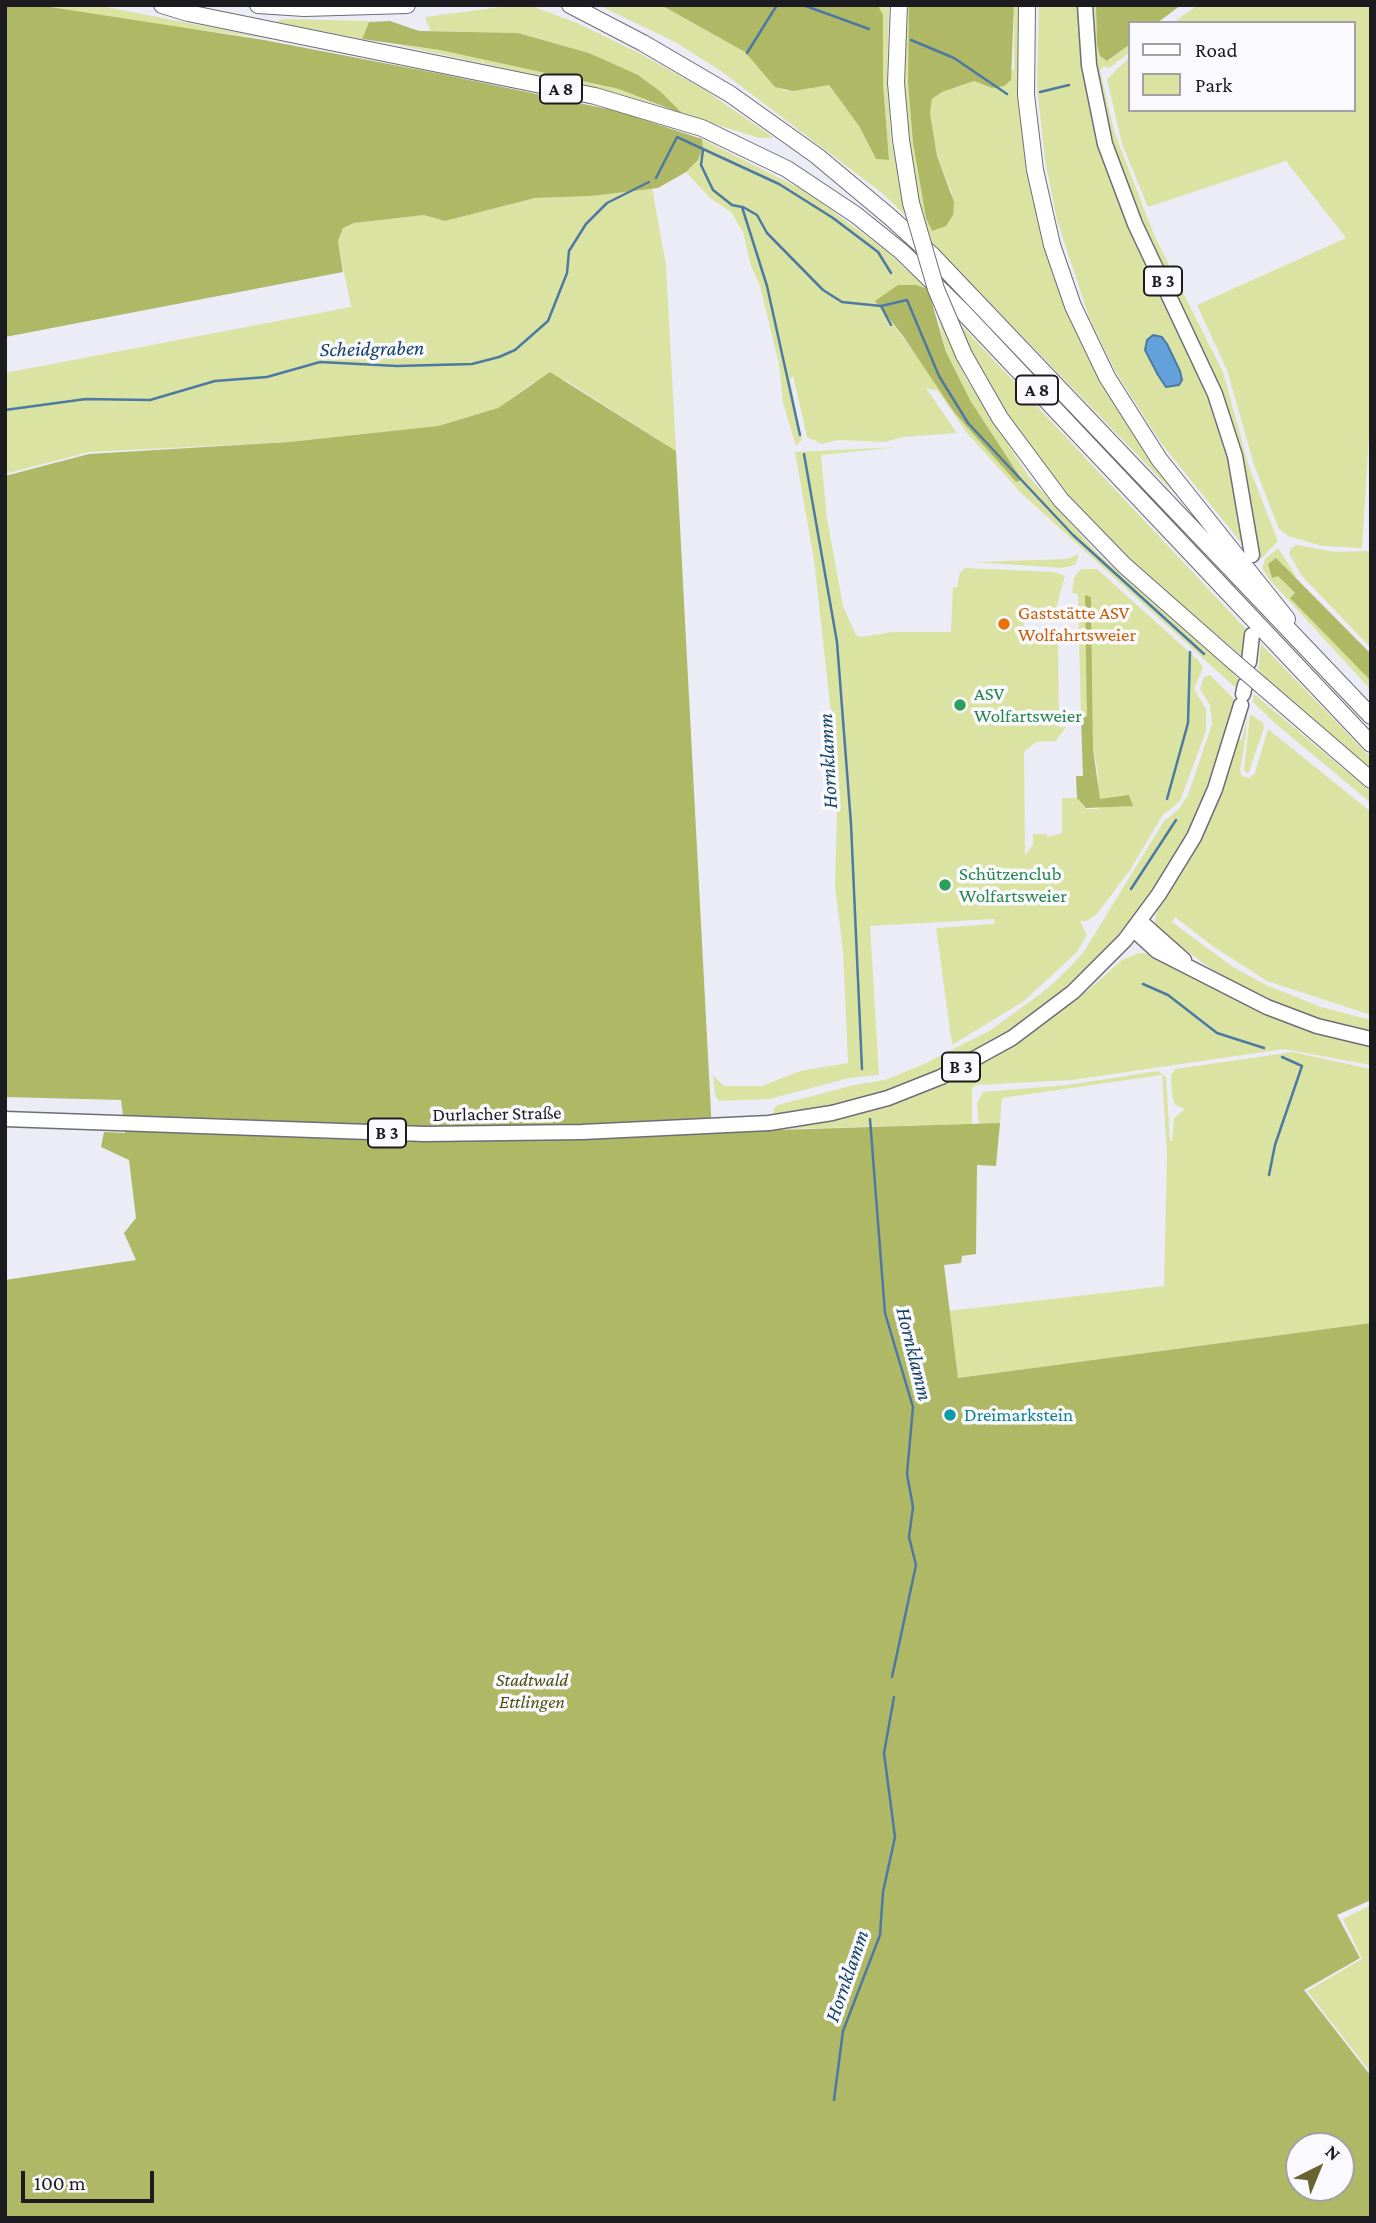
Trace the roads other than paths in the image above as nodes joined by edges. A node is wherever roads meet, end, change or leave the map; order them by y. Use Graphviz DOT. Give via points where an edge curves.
graph roads {
  1 [pos="162,5"];
  2 [pos="258,5"];
  3 [pos="407,5"];
  4 [pos="570,5"];
  5 [pos="899,5"];
  6 [pos="1027,5"];
  7 [pos="1085,5"];
  8 [pos="1252,555"];
  9 [pos="1252,635"];
  10 [pos="1308,650"];
  11 [pos="1241,662"];
  12 [pos="1243,695"];
  13 [pos="1371,716"];
  14 [pos="1371,744"];
  15 [pos="1371,780"];
  16 [pos="1136,925"];
  17 [pos="1150,946"];
  18 [pos="1108,958"];
  19 [pos="1191,966"];
  20 [pos="1371,1039"];
  21 [pos="5,1119"];
  1 -- 14 [label="highway, A 8" via="596,96 702,128 787,169 902,252 963,312"];
  2 -- 3 [label="highway"];
  4 -- 10 [label="highway, A 8" via="689,68 741,102 817,156 890,217 933,256"];
  5 -- 11 [label="highway, A 8, bridge" via="896,83 911,203 936,289 964,355 1000,418 1061,500 1124,565"];
  6 -- 10 [label="highway, A 8" via="1026,95 1035,170 1052,245 1078,318 1107,377 1159,459 1272,597"];
  7 -- 8 [label="main road, B 3" via="1091,81 1109,156 1135,224 1215,394 1235,456"];
  9 -- 11 [label="main road"];
  10 -- 13 [label="highway, A 8"];
  11 -- 15 [label="highway, A 8, bridge" via="1262,686"];
  12 -- 16 [label="main road, B 3" via="1202,820 1169,880"];
  16 -- 17 [label="main road"];
  16 -- 18 [label="main road, B 3"];
  16 -- 19 [label="main road"];
  17 -- 18 [label="main road"];
  17 -- 19 [label="main road"];
  18 -- 21 [label="main road, Durlacher Straße / B 3" via="1051,1010 998,1047 928,1083 861,1106 801,1119 477,1134"];
  19 -- 20 [label="main road" via="1281,1013"];
}
